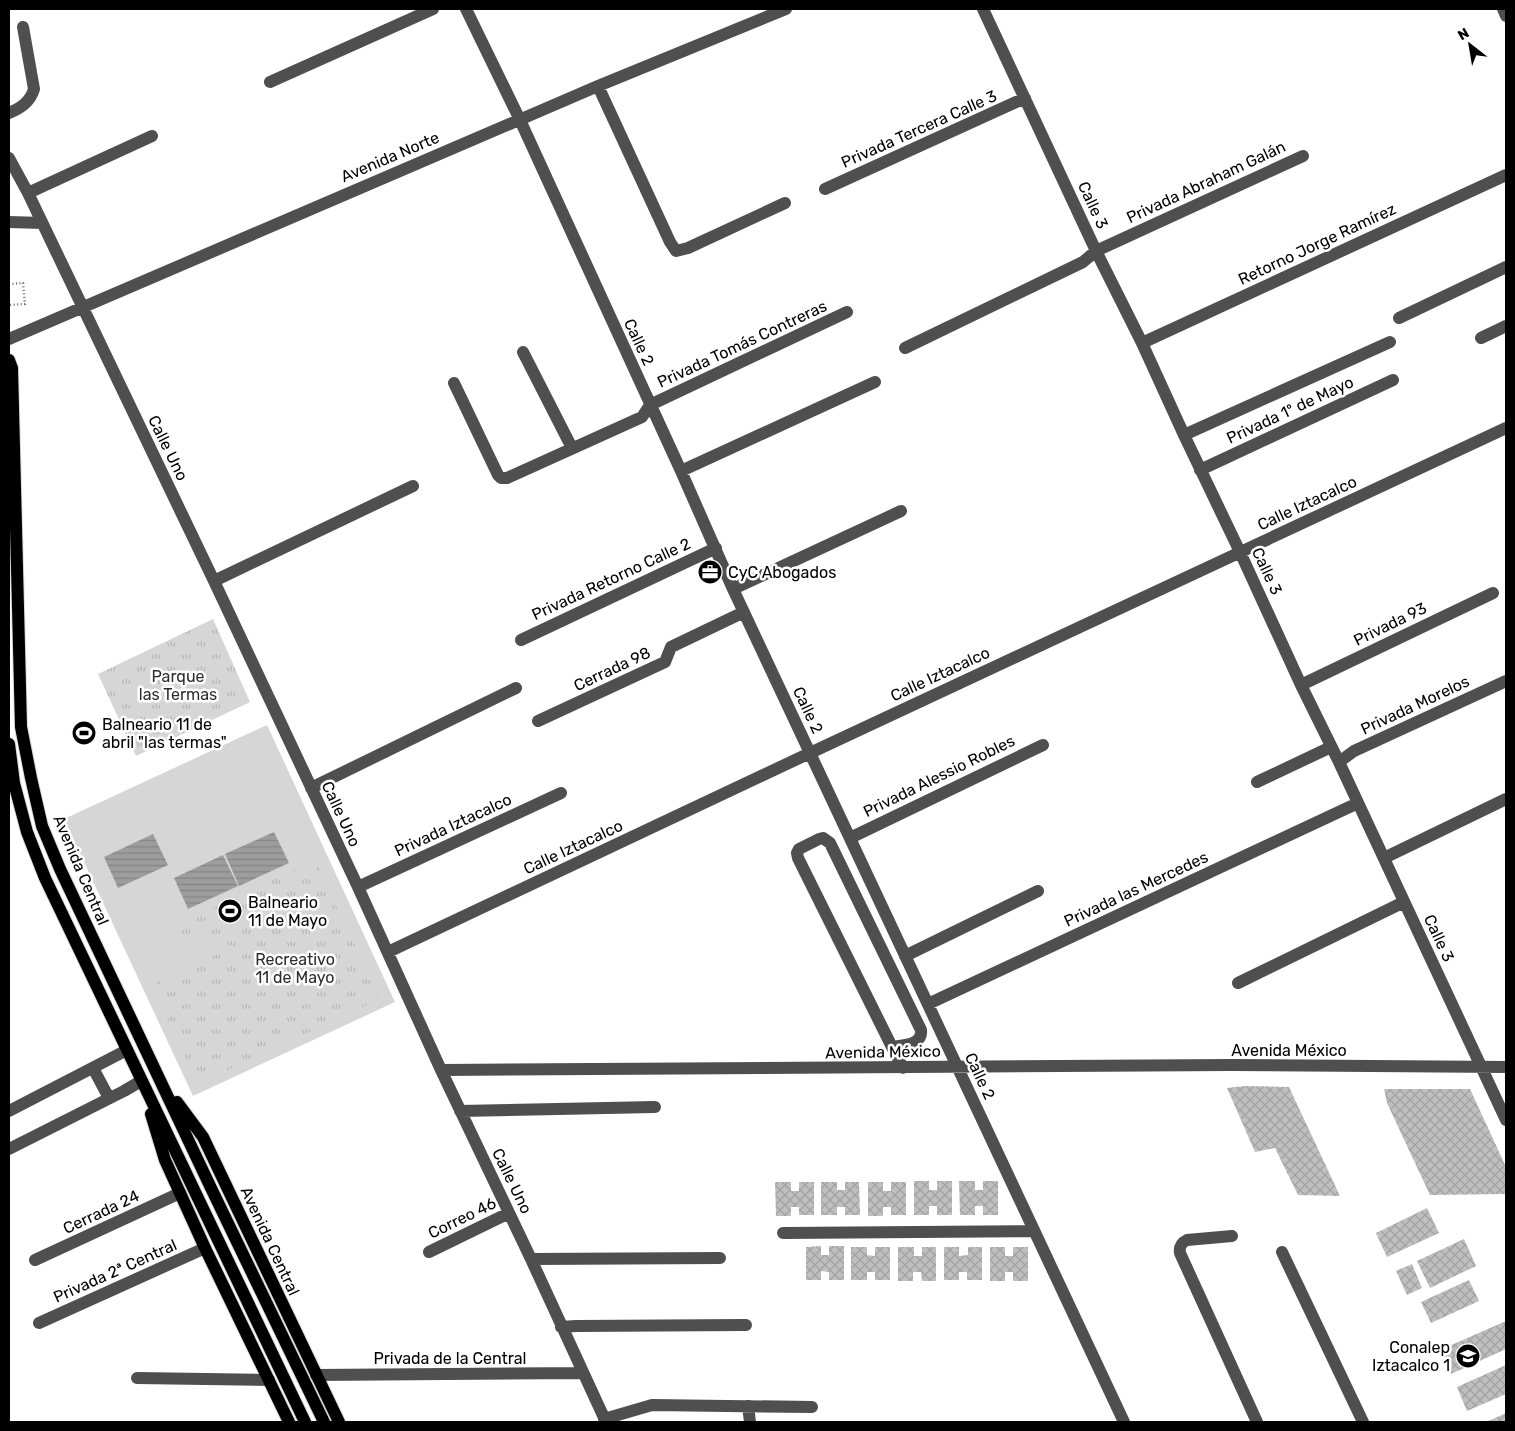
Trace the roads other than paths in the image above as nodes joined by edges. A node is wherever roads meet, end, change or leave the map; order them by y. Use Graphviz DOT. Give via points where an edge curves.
graph roads {
  1 [pos="433,9"];
  2 [pos="466,9"];
  3 [pos="786,9"];
  4 [pos="983,9"];
  5 [pos="1503,9"];
  6 [pos="1506,16"];
  7 [pos="23,27"];
  8 [pos="270,82"];
  9 [pos="598,86"];
  10 [pos="1025,98"];
  11 [pos="9,113"];
  12 [pos="520,120"];
  13 [pos="152,136"];
  14 [pos="1303,156"];
  15 [pos="9,158"];
  16 [pos="1506,175"];
  17 [pos="826,189"];
  18 [pos="28,193"];
  19 [pos="785,203"];
  20 [pos="9,222"];
  21 [pos="42,223"];
  22 [pos="1096,252"];
  23 [pos="1506,266"];
  24 [pos="82,306"];
  25 [pos="847,312"];
  26 [pos="1399,318"];
  27 [pos="1506,326"];
  28 [pos="1481,338"];
  29 [pos="9,339"];
  30 [pos="1390,342"];
  31 [pos="1142,343"];
  32 [pos="905,348"];
  33 [pos="523,352"];
  34 [pos="9,360"];
  35 [pos="1393,380"];
  36 [pos="875,382"];
  37 [pos="454,383"];
  38 [pos="650,405"];
  39 [pos="1506,428"];
  40 [pos="1184,435"];
  41 [pos="572,448"];
  42 [pos="1200,470"];
  43 [pos="681,471"];
  44 [pos="413,486"];
  45 [pos="901,511"];
  46 [pos="716,548"];
  47 [pos="1240,552"];
  48 [pos="214,581"];
  49 [pos="733,588"];
  50 [pos="1493,593"];
  51 [pos="744,612"];
  52 [pos="521,640"];
  53 [pos="1506,681"];
  54 [pos="1301,685"];
  55 [pos="516,688"];
  56 [pos="538,721"];
  57 [pos="9,744"];
  58 [pos="1043,745"];
  59 [pos="1331,747"];
  60 [pos="810,753"];
  61 [pos="1339,762"];
  62 [pos="10,766"];
  63 [pos="1257,782"];
  64 [pos="311,788"];
  65 [pos="561,793"];
  66 [pos="1506,800"];
  67 [pos="1358,803"];
  68 [pos="850,838"];
  69 [pos="858,856"];
  70 [pos="1384,858"];
  71 [pos="841,866"];
  72 [pos="358,887"];
  73 [pos="1038,892"];
  74 [pos="1404,902"];
  75 [pos="388,952"];
  76 [pos="905,956"];
  77 [pos="1238,984"];
  78 [pos="928,1004"];
  79 [pos="892,1047"];
  80 [pos="127,1050"];
  81 [pos="958,1067"];
  82 [pos="1481,1067"];
  83 [pos="1506,1067"];
  84 [pos="93,1068"];
  85 [pos="903,1068"];
  86 [pos="441,1070"];
  87 [pos="161,1080"];
  88 [pos="141,1081"];
  89 [pos="109,1098"];
  90 [pos="655,1107"];
  91 [pos="9,1111"];
  92 [pos="460,1111"];
  93 [pos="1506,1120"];
  94 [pos="9,1149"];
  95 [pos="180,1193"];
  96 [pos="509,1213"];
  97 [pos="1034,1230"];
  98 [pos="783,1232"];
  99 [pos="1232,1236"];
  100 [pos="205,1248"];
  101 [pos="428,1252"];
  102 [pos="1282,1252"];
  103 [pos="720,1258"];
  104 [pos="531,1259"];
  105 [pos="35,1260"];
  106 [pos="39,1323"];
  107 [pos="746,1325"];
  108 [pos="561,1327"];
  109 [pos="583,1374"];
  110 [pos="316,1375"];
  111 [pos="137,1378"];
  112 [pos="269,1380"];
  113 [pos="748,1406"];
  114 [pos="812,1407"];
  115 [pos="605,1420"];
  116 [pos="289,1422"];
  117 [pos="305,1422"];
  118 [pos="324,1422"];
  119 [pos="338,1422"];
  120 [pos="750,1422"];
  121 [pos="1124,1422"];
  122 [pos="1257,1422"];
  123 [pos="1363,1422"];
  1 -- 8 [label="street"];
  2 -- 12 [label="street, Calle 2"];
  3 -- 9 [label="street, Avenida Norte"];
  4 -- 10 [label="street, Calle 3"];
  5 -- 6 [label="street"];
  7 -- 11 [label="street" via="34,89 32,97"];
  9 -- 12 [label="street, Avenida Norte"];
  9 -- 19 [label="street" via="676,251"];
  10 -- 17 [label="street, Privada Tercera Calle 3"];
  10 -- 22 [label="street, Calle 3"];
  12 -- 24 [label="street, Avenida Norte"];
  12 -- 38 [label="street, Calle 2"];
  13 -- 18 [label="street"];
  14 -- 22 [label="street, Privada Abraham Galán"];
  15 -- 18 [label="street, Calle Uno"];
  16 -- 31 [label="street, Retorno Jorge Ramírez"];
  18 -- 21 [label="street, Calle Uno"];
  20 -- 21 [label="street"];
  21 -- 24 [label="street, Calle Uno"];
  22 -- 31 [label="street, Calle 3"];
  22 -- 32 [label="street, Privada Abraham Galán" via="1083,262"];
  23 -- 26 [label="street"];
  24 -- 29 [label="street, Avenida Norte"];
  24 -- 48 [label="street, Calle Uno"];
  25 -- 38 [label="street, Privada Tomás Contreras"];
  27 -- 28 [label="street"];
  30 -- 40 [label="street"];
  31 -- 40 [label="street, Calle 3"];
  33 -- 41 [label="street"];
  34 -- 87 [label="main road, Avenida Central" via="12,368 21,726 31,778 42,826 60,869"];
  35 -- 42 [label="street, Privada 1º de Mayo"];
  36 -- 43 [label="street"];
  37 -- 41 [label="street, Privada Tomás Contreras" via="501,478"];
  38 -- 41 [label="street, Privada Tomás Contreras" via="642,416"];
  38 -- 43 [label="street, Calle 2"];
  39 -- 47 [label="street, Calle Iztacalco"];
  40 -- 42 [label="street, Calle 3"];
  42 -- 47 [label="street, Calle 3"];
  43 -- 46 [label="street, Calle 2"];
  44 -- 48 [label="street"];
  45 -- 49 [label="street"];
  46 -- 49 [label="street, Calle 2"];
  46 -- 52 [label="street, Privada Retorno Calle 2"];
  47 -- 54 [label="street, Calle 3"];
  47 -- 60 [label="street, Calle Iztacalco"];
  48 -- 64 [label="street, Calle Uno"];
  49 -- 51 [label="street, Calle 2"];
  50 -- 54 [label="street, Privada 93"];
  51 -- 56 [label="street, Cerrada 98" via="670,647 665,662"];
  51 -- 60 [label="street, Calle 2"];
  53 -- 61 [label="street, Privada Morelos" via="1354,751"];
  54 -- 59 [label="street, Calle 3"];
  55 -- 64 [label="street"];
  57 -- 62 [label="main road, Avenida Central"];
  58 -- 68 [label="street, Privada Alessio Robles"];
  59 -- 61 [label="street, Calle 3"];
  59 -- 63 [label="street"];
  60 -- 68 [label="street, Calle 2"];
  60 -- 75 [label="street, Calle Iztacalco"];
  61 -- 67 [label="street, Calle 3"];
  62 -- 80 [label="main road, Avenida Central" via="33,847"];
  64 -- 72 [label="street, Calle Uno"];
  65 -- 72 [label="street, Privada Iztacalco"];
  66 -- 70 [label="street"];
  67 -- 70 [label="street, Calle 3"];
  67 -- 78 [label="street, Privada las Mercedes"];
  68 -- 69 [label="street, Calle 2"];
  69 -- 71 [label="street"];
  69 -- 76 [label="street, Calle 2"];
  70 -- 74 [label="street, Calle 3"];
  71 -- 79 [label="street" via="921,1030 919,1040"];
  71 -- 79 [label="street" via="830,843 823,838 802,846 797,853"];
  72 -- 75 [label="street, Calle Uno"];
  73 -- 76 [label="street"];
  74 -- 77 [label="street"];
  74 -- 82 [label="street, Calle 3"];
  75 -- 86 [label="street, Calle Uno"];
  76 -- 78 [label="street, Calle 2"];
  78 -- 81 [label="street, Calle 2"];
  79 -- 85 [label="street"];
  80 -- 84 [label="street"];
  80 -- 88 [label="main road, Avenida Central"];
  81 -- 82 [label="street, Avenida México"];
  81 -- 85 [label="street, Avenida México"];
  81 -- 97 [label="street, Calle 2"];
  82 -- 83 [label="street, Avenida México"];
  82 -- 93 [label="street, Calle 3"];
  84 -- 89 [label="street"];
  84 -- 91 [label="street"];
  85 -- 86 [label="street, Avenida México"];
  86 -- 92 [label="street, Calle Uno"];
  87 -- 110 [label="main road, Avenida Central" via="203,1137"];
  87 -- 118 [label="main road, Avenida Central"];
  88 -- 89 [label="street"];
  88 -- 95 [label="main road, Avenida Central" via="165,1160"];
  88 -- 117 [label="main road, Avenida Central"];
  89 -- 94 [label="street"];
  90 -- 92 [label="street"];
  92 -- 96 [label="street, Calle Uno"];
  95 -- 100 [label="main road, Avenida Central"];
  95 -- 105 [label="street, Cerrada 24"];
  96 -- 101 [label="street, Correo 46"];
  96 -- 104 [label="street, Calle Uno"];
  97 -- 98 [label="street"];
  97 -- 121 [label="street, Calle 2"];
  99 -- 122 [label="street" via="1187,1240 1179,1247"];
  100 -- 106 [label="street, Privada 2ª Central"];
  100 -- 112 [label="main road, Avenida Central"];
  102 -- 123 [label="street"];
  103 -- 104 [label="street"];
  104 -- 108 [label="street, Calle Uno"];
  107 -- 108 [label="street"];
  108 -- 109 [label="street, Calle Uno"];
  109 -- 110 [label="street, Privada de la Central"];
  109 -- 115 [label="street, Calle Uno"];
  110 -- 119 [label="main road, Avenida Central"];
  111 -- 112 [label="street"];
  112 -- 116 [label="main road, Avenida Central"];
  113 -- 114 [label="street"];
  113 -- 115 [label="street" via="652,1406"];
  113 -- 120 [label="street"];
}
